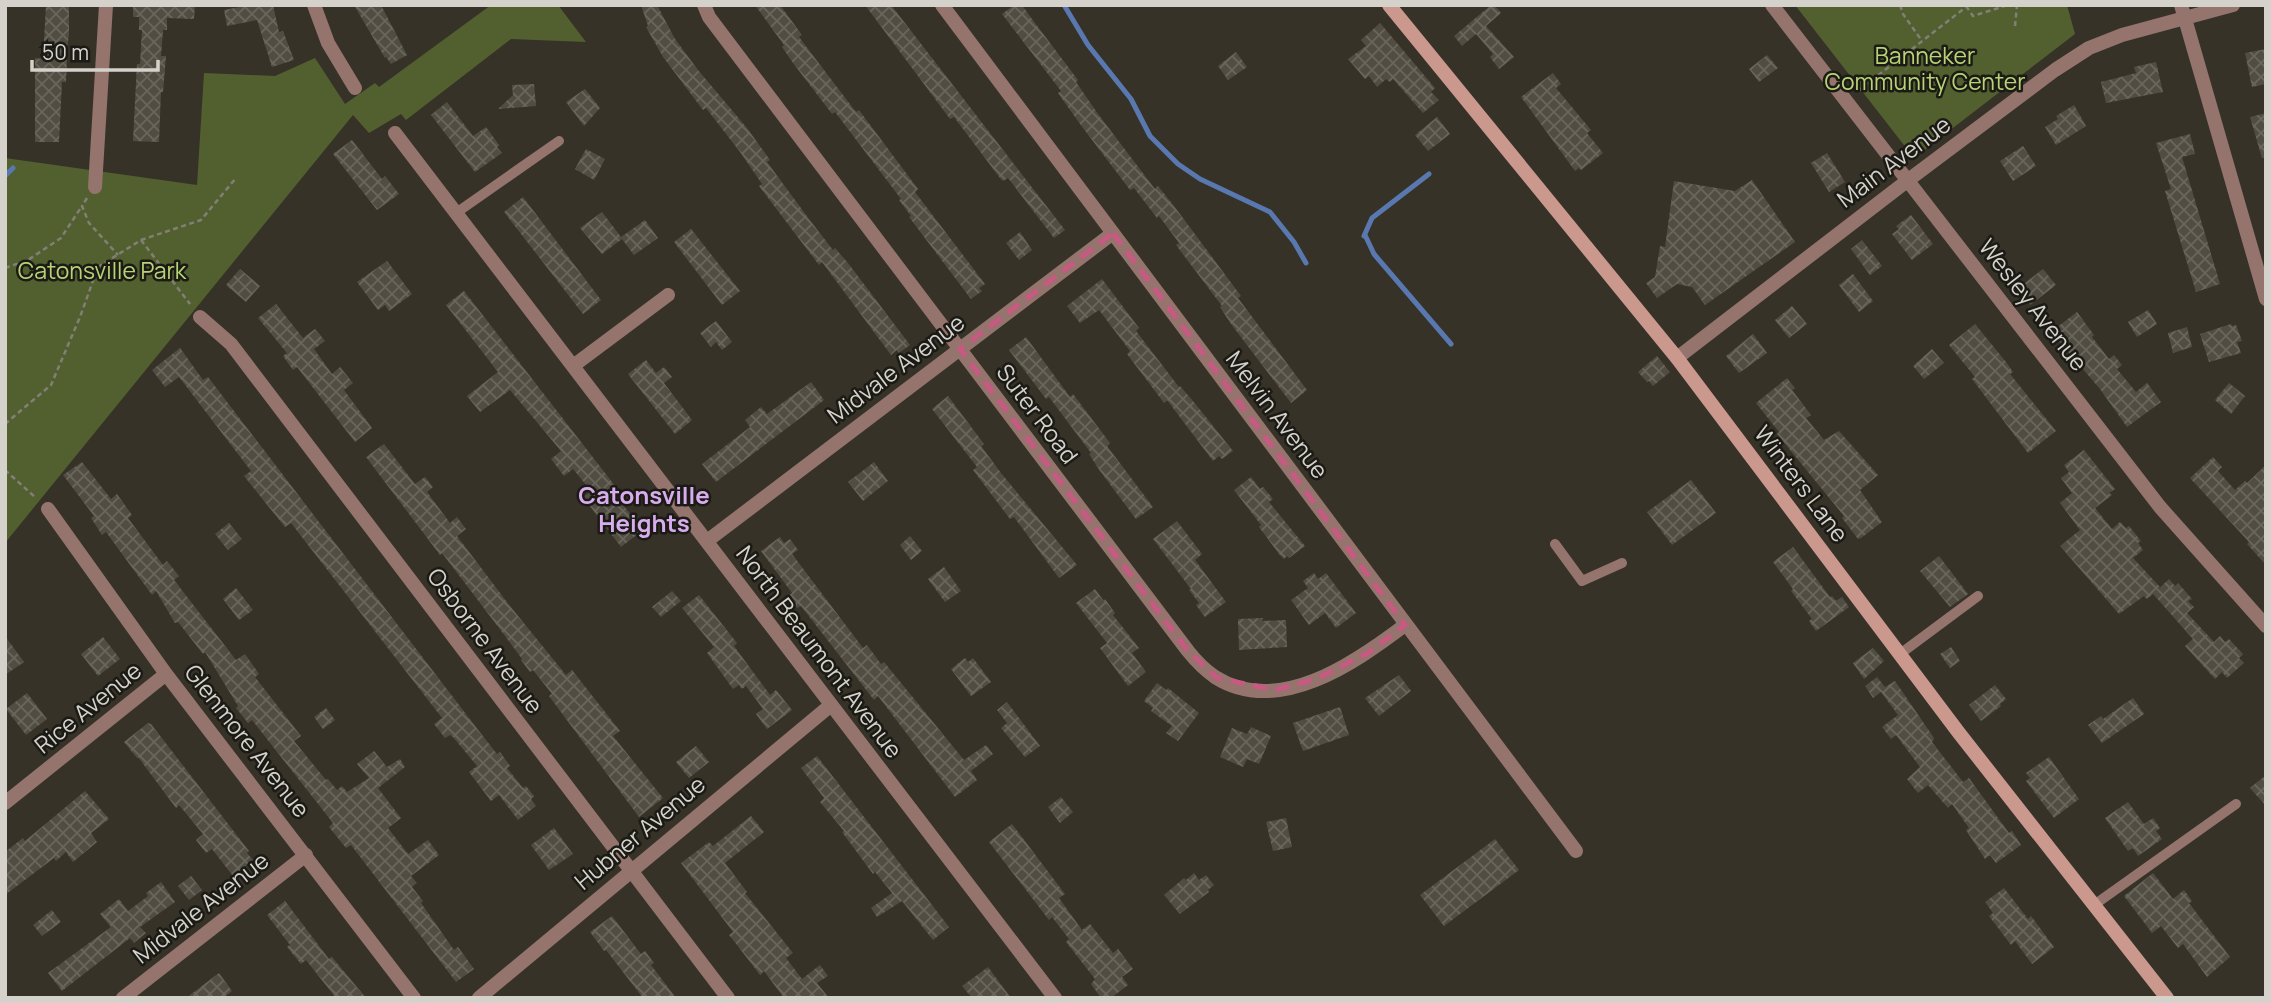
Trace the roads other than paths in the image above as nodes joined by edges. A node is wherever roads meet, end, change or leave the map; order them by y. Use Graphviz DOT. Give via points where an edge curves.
graph roads {
  1 [pos="106,5"];
  2 [pos="314,5"];
  3 [pos="704,5"];
  4 [pos="942,5"];
  5 [pos="1389,5"];
  6 [pos="1772,5"];
  7 [pos="2233,5"];
  8 [pos="2182,11"];
  9 [pos="355,88"];
  10 [pos="395,133"];
  11 [pos="559,141"];
  12 [pos="1907,181"];
  13 [pos="95,187"];
  14 [pos="456,213"];
  15 [pos="1113,233"];
  16 [pos="668,295"];
  17 [pos="2266,299"];
  18 [pos="200,317"];
  19 [pos="960,349"];
  20 [pos="1677,358"];
  21 [pos="573,366"];
  22 [pos="48,509"];
  23 [pos="707,541"];
  24 [pos="1555,544"];
  25 [pos="1622,563"];
  26 [pos="1978,596"];
  27 [pos="1405,625"];
  28 [pos="2266,626"];
  29 [pos="1900,654"];
  30 [pos="166,674"];
  31 [pos="831,705"];
  32 [pos="5,803"];
  33 [pos="2236,804"];
  34 [pos="1576,851"];
  35 [pos="306,855"];
  36 [pos="631,870"];
  37 [pos="2094,905"];
  38 [pos="124,998"];
  39 [pos="414,998"];
  40 [pos="479,998"];
  41 [pos="728,998"];
  42 [pos="1055,998"];
  43 [pos="2166,998"];
  1 -- 13 [label="street"];
  2 -- 9 [label="street" via="328,43"];
  3 -- 19 [label="street, Suter Road"];
  4 -- 15 [label="street, Melvin Avenue"];
  5 -- 20 [label="street, Winters Lane"];
  6 -- 12 [label="street, Wesley Avenue"];
  7 -- 8 [label="street, Main Avenue"];
  8 -- 12 [label="street, Main Avenue" via="2089,48"];
  8 -- 17 [label="street"];
  10 -- 14 [label="street, North Beaumont Avenue"];
  11 -- 14 [label="lane"];
  12 -- 20 [label="street, Main Avenue"];
  12 -- 28 [label="street, Wesley Avenue" via="2160,507"];
  14 -- 21 [label="street, North Beaumont Avenue"];
  15 -- 19 [label="street, Midvale Avenue"];
  15 -- 27 [label="street, Melvin Avenue"];
  16 -- 21 [label="street"];
  18 -- 36 [label="street, Osborne Avenue" via="231,344"];
  19 -- 23 [label="street, Midvale Avenue"];
  19 -- 27 [label="street, Suter Road" via="1188,652 1217,678 1255,690 1295,687 1368,653"];
  20 -- 29 [label="street, Winters Lane"];
  21 -- 23 [label="street, North Beaumont Avenue"];
  22 -- 30 [label="street, Glenmore Avenue"];
  23 -- 31 [label="street, North Beaumont Avenue"];
  24 -- 25 [label="lane" via="1582,581"];
  26 -- 29 [label="lane"];
  27 -- 34 [label="street, Melvin Avenue"];
  29 -- 37 [label="street, Winters Lane"];
  30 -- 32 [label="street, Rice Avenue"];
  30 -- 35 [label="street, Glenmore Avenue"];
  31 -- 36 [label="street, Hubner Avenue"];
  31 -- 42 [label="street, North Beaumont Avenue"];
  33 -- 37 [label="lane"];
  35 -- 38 [label="street, Midvale Avenue"];
  35 -- 39 [label="street, Glenmore Avenue"];
  36 -- 40 [label="street, Hubner Avenue"];
  36 -- 41 [label="street, Osborne Avenue"];
  37 -- 43 [label="street, Winters Lane"];
}
